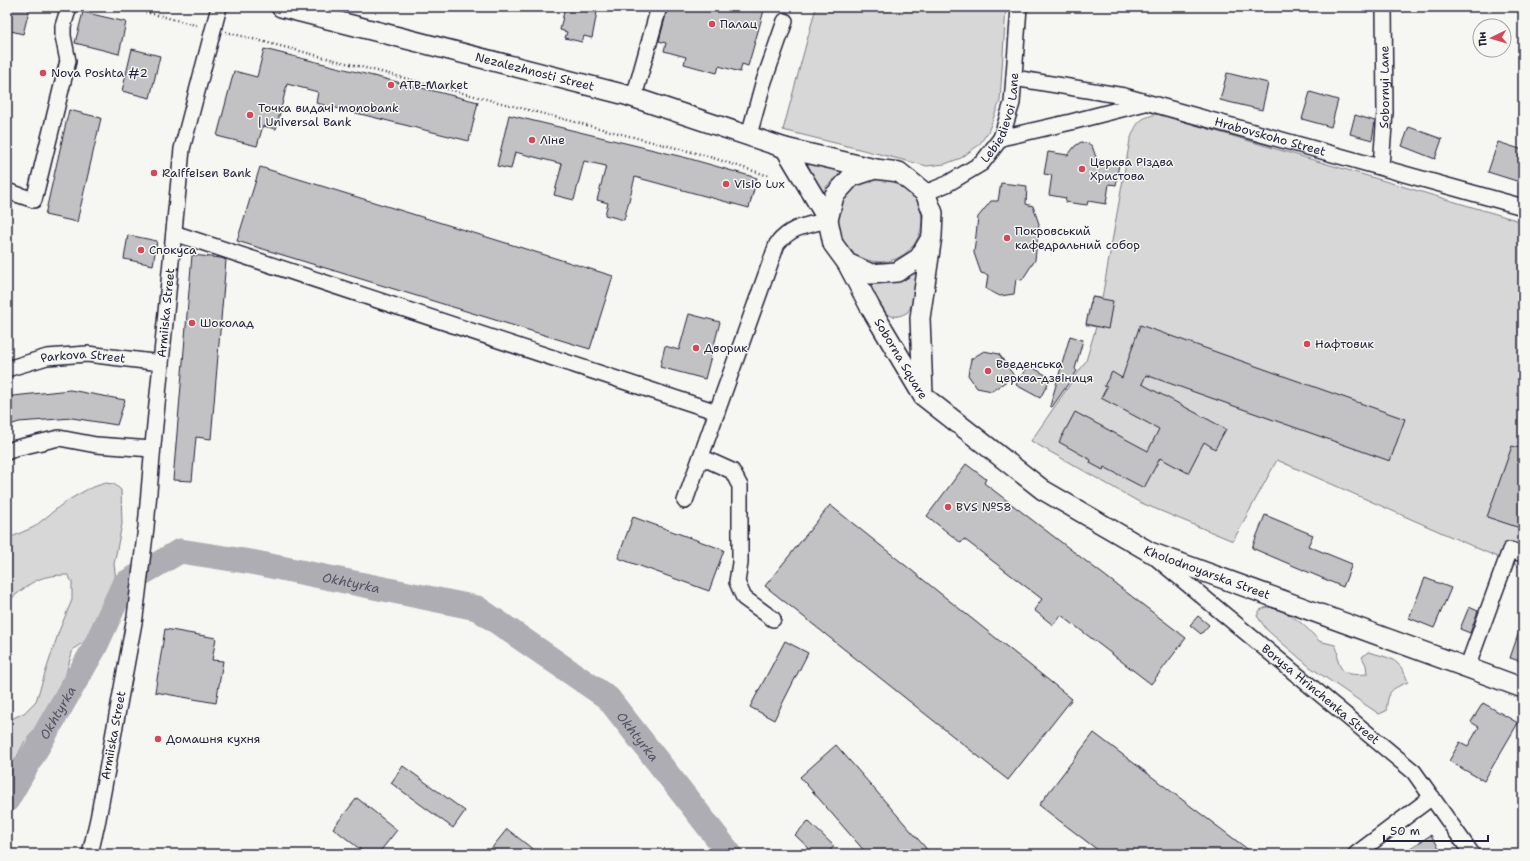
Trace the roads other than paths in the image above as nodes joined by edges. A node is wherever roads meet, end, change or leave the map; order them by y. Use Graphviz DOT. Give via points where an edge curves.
graph roads {
  1 [pos="69,7"];
  2 [pos="219,7"];
  3 [pos="282,7"];
  4 [pos="660,7"];
  5 [pos="1019,7"];
  6 [pos="1384,7"];
  7 [pos="785,21"];
  8 [pos="1014,78"];
  9 [pos="634,97"];
  10 [pos="1147,102"];
  11 [pos="749,135"];
  12 [pos="1001,138"];
  13 [pos="785,148"];
  14 [pos="1380,166"];
  15 [pos="875,168"];
  16 [pos="7,191"];
  17 [pos="925,192"];
  18 [pos="1523,207"];
  19 [pos="828,220"];
  20 [pos="174,232"];
  21 [pos="932,236"];
  22 [pos="847,263"];
  23 [pos="161,363"];
  24 [pos="7,369"];
  25 [pos="923,396"];
  26 [pos="717,412"];
  27 [pos="152,449"];
  28 [pos="7,452"];
  29 [pos="701,457"];
  30 [pos="685,501"];
  31 [pos="1150,552"];
  32 [pos="1523,554"];
  33 [pos="772,620"];
  34 [pos="1467,668"];
  35 [pos="1523,688"];
  36 [pos="1432,797"];
  37 [pos="90,854"];
  38 [pos="1356,854"];
  39 [pos="1472,854"];
  1 -- 16 [label="street" via="63,36 68,61 34,200"];
  2 -- 20 [label="street, Armiiska Street" via="182,149"];
  3 -- 9 [label="main road, Nezalezhnosti Street"];
  4 -- 9 [label="street"];
  5 -- 8 [label="street, Lebiedievoi Lane"];
  6 -- 14 [label="street, Sobornyi Lane" via="1385,112"];
  7 -- 11 [label="street" via="763,84"];
  8 -- 10 [label="street, Hrabovskoho Street"];
  8 -- 12 [label="street, Lebiedievoi Lane" via="1012,103"];
  9 -- 11 [label="main road, Nezalezhnosti Street"];
  10 -- 12 [label="street"];
  10 -- 14 [label="street, Hrabovskoho Street"];
  11 -- 13 [label="main road, Nezalezhnosti Street"];
  12 -- 17 [label="street, Lebiedievoi Lane" via="982,163 947,184"];
  13 -- 15 [label="main road"];
  13 -- 19 [label="main road, Soborna Square"];
  14 -- 18 [label="street, Hrabovskoho Street"];
  15 -- 17 [label="main road" via="899,172"];
  15 -- 19 [label="main road, Soborna Square" via="851,177 834,196"];
  17 -- 21 [label="main road, Soborna Square" via="933,213"];
  19 -- 22 [label="main road, Soborna Square" via="832,244"];
  19 -- 26 [label="street" via="795,229 777,244"];
  20 -- 23 [label="street, Armiiska Street"];
  20 -- 26 [label="street"];
  21 -- 22 [label="main road, Soborna Square" via="919,258 897,272 871,274"];
  21 -- 25 [label="main road, Soborna Square" via="920,318"];
  22 -- 25 [label="main road, Soborna Square"];
  23 -- 24 [label="street, Parkova Street" via="87,354 47,357"];
  23 -- 27 [label="street, Armiiska Street"];
  25 -- 31 [label="main road, Kholodnoyarska Street" via="1043,490"];
  26 -- 29 [label="street"];
  27 -- 28 [label="street" via="96,445 59,438"];
  27 -- 37 [label="street, Armiiska Street" via="135,617"];
  29 -- 30 [label="street"];
  29 -- 33 [label="street" via="732,471 740,486 740,563 737,582 744,598"];
  31 -- 34 [label="main road, Kholodnoyarska Street"];
  31 -- 36 [label="street, Borysa Hrinchenka Street" via="1414,772"];
  32 -- 34 [label="street" via="1510,550"];
  34 -- 35 [label="main road, Kholodnoyarska Street"];
  36 -- 38 [label="street"];
  36 -- 39 [label="street, Borysa Hrinchenka Street"];
}
